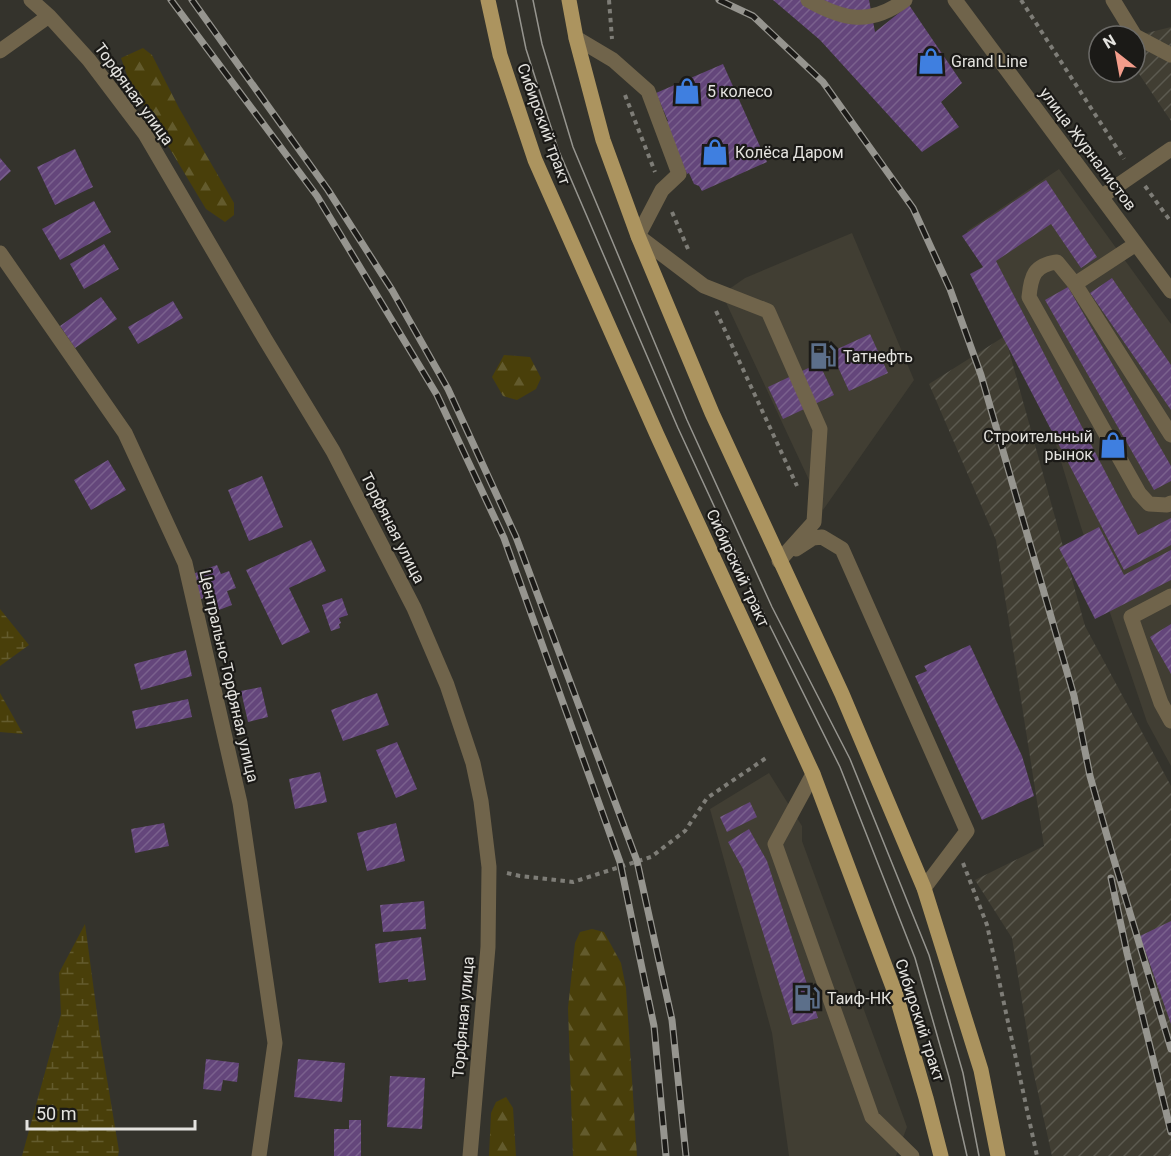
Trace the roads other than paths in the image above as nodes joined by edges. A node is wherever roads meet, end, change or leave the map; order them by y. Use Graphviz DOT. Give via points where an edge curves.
graph roads {
  1 [pos="31,0"];
  2 [pos="488,0"];
  3 [pos="808,0"];
  4 [pos="905,0"];
  5 [pos="955,0"];
  6 [pos="1113,0"];
  7 [pos="573,4"];
  8 [pos="49,16"];
  9 [pos="576,38"];
  10 [pos="0,51"];
  11 [pos="1171,55"];
  12 [pos="1171,149"];
  13 [pos="1101,197"];
  14 [pos="638,236"];
  15 [pos="1136,244"];
  16 [pos="0,253"];
  17 [pos="1075,284"];
  18 [pos="1171,291"];
  19 [pos="1171,435"];
  20 [pos="1171,503"];
  21 [pos="779,561"];
  22 [pos="1171,596"];
  23 [pos="1166,700"];
  24 [pos="1171,721"];
  25 [pos="813,774"];
  26 [pos="924,888"];
  27 [pos="258,1156"];
  28 [pos="470,1156"];
  29 [pos="912,1156"];
  30 [pos="940,1156"];
  31 [pos="998,1156"];
  1 -- 8 [label="street, Торфяная улица"];
  2 -- 25 [label="main road, Сибирский тракт" via="500,55 535,160"];
  3 -- 4 [label="street" via="859,19 880,14"];
  5 -- 13 [label="street, улица Журналистов"];
  6 -- 11 [label="street" via="1135,36"];
  7 -- 9 [label="main road"];
  8 -- 10 [label="street"];
  8 -- 28 [label="street, Торфяная улица" via="89,60 145,134 333,451 414,608 447,685 473,763 489,867 488,947"];
  9 -- 14 [label="main road" via="603,140"];
  9 -- 14 [label="street" via="613,60 648,92 679,174 662,190"];
  12 -- 13 [label="street"];
  13 -- 15 [label="street, улица Журналистов"];
  14 -- 21 [label="main road"];
  14 -- 21 [label="street" via="704,286 768,311 820,429 814,522"];
  15 -- 17 [label="street"];
  15 -- 18 [label="street, улица Журналистов"];
  16 -- 27 [label="street, Центрально-Торфяная улица" via="125,433 184,563 240,803 275,1043"];
  17 -- 19 [label="street"];
  17 -- 20 [label="street" via="1058,262 1046,264 1030,281 1029,297 1139,493 1149,504"];
  21 -- 26 [label="main road" via="842,694"];
  21 -- 26 [label="street" via="813,538 822,537 842,549 967,831"];
  22 -- 23 [label="street" via="1131,617"];
  23 -- 24 [label="street"];
  25 -- 29 [label="street" via="775,844 872,1117"];
  25 -- 30 [label="main road, Сибирский тракт" via="897,998"];
  26 -- 31 [label="main road" via="981,1070"];
}
